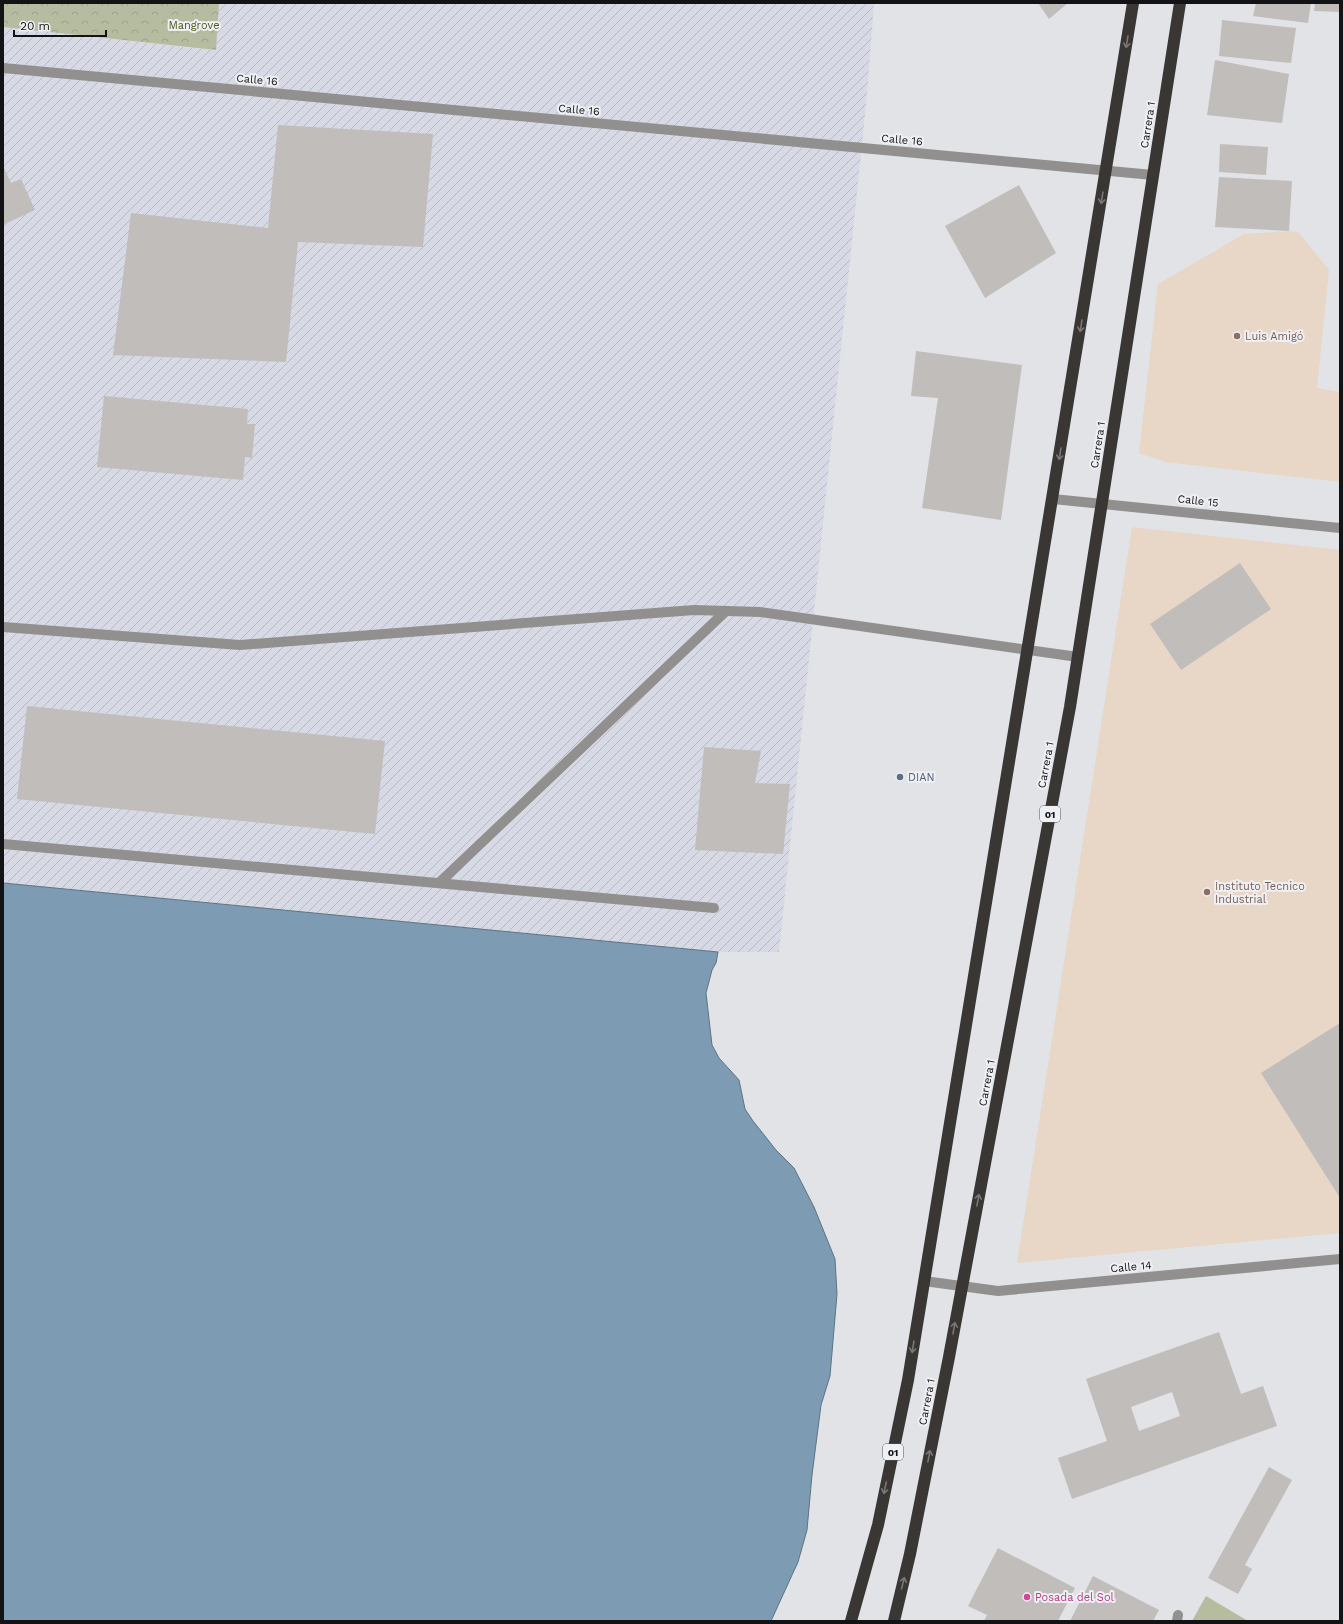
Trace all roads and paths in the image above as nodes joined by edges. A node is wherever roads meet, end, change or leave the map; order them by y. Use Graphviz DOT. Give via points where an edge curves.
graph roads {
  1 [pos="1133,3"];
  2 [pos="1180,3"];
  3 [pos="3,68"];
  4 [pos="1106,171"];
  5 [pos="1153,175"];
  6 [pos="1053,499"];
  7 [pos="1102,504"];
  8 [pos="1340,528"];
  9 [pos="726,611"];
  10 [pos="3,627"];
  11 [pos="1028,650"];
  12 [pos="1078,657"];
  13 [pos="3,844"];
  14 [pos="439,883"];
  15 [pos="714,908"];
  16 [pos="1340,1259"];
  17 [pos="924,1280"];
  18 [pos="962,1286"];
  19 [pos="851,1621"];
  20 [pos="894,1621"];
  1 -- 4 [label="highway, 01, one-way"];
  2 -- 5 [label="highway, Carrera 1 / 01"];
  3 -- 4 [label="street, Calle 16"];
  4 -- 5 [label="street, Calle 16"];
  4 -- 6 [label="highway, 01, one-way"];
  5 -- 7 [label="highway, Carrera 1 / 01"];
  6 -- 7 [label="street, Calle 15"];
  6 -- 11 [label="highway, 01"];
  7 -- 8 [label="street, Calle 15"];
  7 -- 12 [label="highway, Carrera 1 / 01"];
  9 -- 10 [label="street" via="694,610 240,645"];
  9 -- 11 [label="street" via="760,612"];
  9 -- 14 [label="street"];
  11 -- 12 [label="street"];
  11 -- 17 [label="highway, 01"];
  18 -- 12 [label="highway, Carrera 1 / 01, one-way"];
  13 -- 14 [label="street"];
  14 -- 15 [label="street"];
  16 -- 18 [label="street, Calle 14" via="998,1291"];
  17 -- 18 [label="street, Calle 14"];
  17 -- 19 [label="highway, 01, one-way" via="908,1380 878,1525"];
  20 -- 18 [label="highway, Carrera 1 / 01, one-way" via="910,1554"];
}
